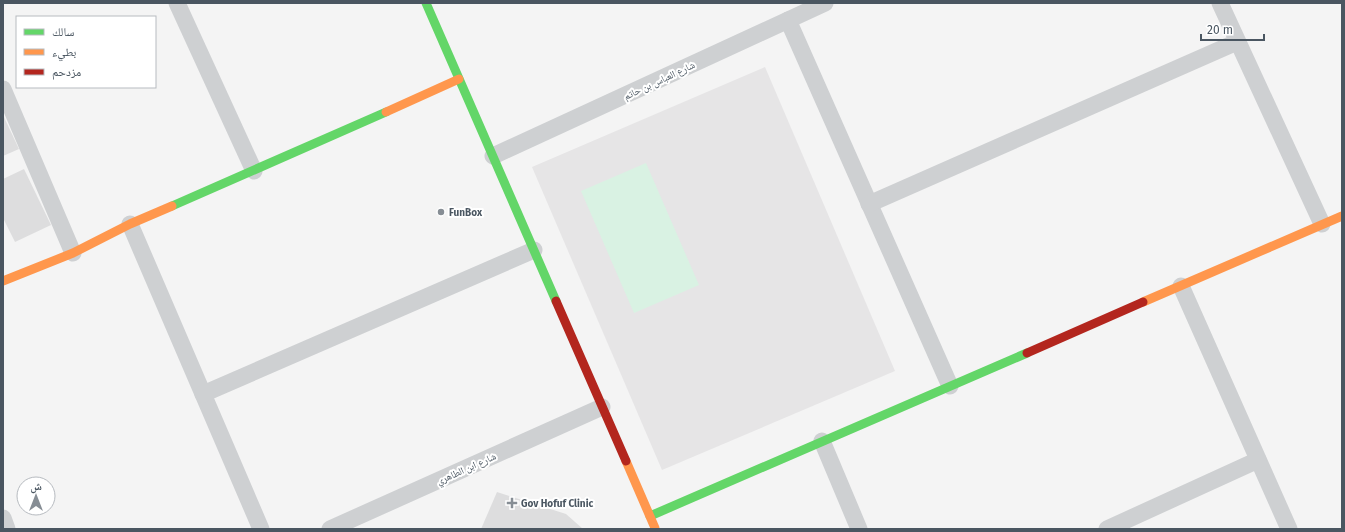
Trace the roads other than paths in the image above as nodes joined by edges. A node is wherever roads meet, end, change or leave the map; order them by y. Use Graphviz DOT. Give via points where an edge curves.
graph roads {
  1 [pos="177,3"];
  2 [pos="426,3"];
  3 [pos="825,3"];
  4 [pos="1220,3"];
  5 [pos="788,20"];
  6 [pos="1237,42"];
  7 [pos="459,79"];
  8 [pos="3,89"];
  9 [pos="493,156"];
  10 [pos="254,171"];
  11 [pos="870,204"];
  12 [pos="1342,216"];
  13 [pos="130,224"];
  14 [pos="1322,224"];
  15 [pos="534,250"];
  16 [pos="73,253"];
  17 [pos="3,281"];
  18 [pos="1181,286"];
  19 [pos="950,386"];
  20 [pos="204,394"];
  21 [pos="602,407"];
  22 [pos="822,441"];
  23 [pos="1258,460"];
  24 [pos="650,516"];
  25 [pos="3,518"];
  26 [pos="7,529"];
  27 [pos="261,529"];
  28 [pos="330,529"];
  29 [pos="655,529"];
  30 [pos="859,529"];
  31 [pos="1107,529"];
  32 [pos="1289,529"];
  1 -- 10 [label="street"];
  2 -- 7 [label="street"];
  3 -- 5 [label="street, شارع العباس بن حاتم"];
  4 -- 6 [label="street"];
  5 -- 9 [label="street, شارع العباس بن حاتم"];
  5 -- 11 [label="street"];
  6 -- 11 [label="street"];
  6 -- 14 [label="street"];
  7 -- 9 [label="street"];
  7 -- 10 [label="street"];
  8 -- 16 [label="street"];
  9 -- 15 [label="street"];
  10 -- 13 [label="street"];
  11 -- 19 [label="street"];
  12 -- 14 [label="street"];
  13 -- 16 [label="street"];
  13 -- 20 [label="street"];
  14 -- 18 [label="street"];
  15 -- 20 [label="street"];
  15 -- 21 [label="street"];
  16 -- 17 [label="street"];
  18 -- 19 [label="street"];
  18 -- 23 [label="street"];
  19 -- 22 [label="street"];
  20 -- 27 [label="street"];
  21 -- 24 [label="street"];
  21 -- 28 [label="street, شارع ابن الطاهري"];
  22 -- 24 [label="street"];
  22 -- 30 [label="street"];
  23 -- 31 [label="street"];
  23 -- 32 [label="street"];
  24 -- 29 [label="street"];
  25 -- 26 [label="street"];
}
